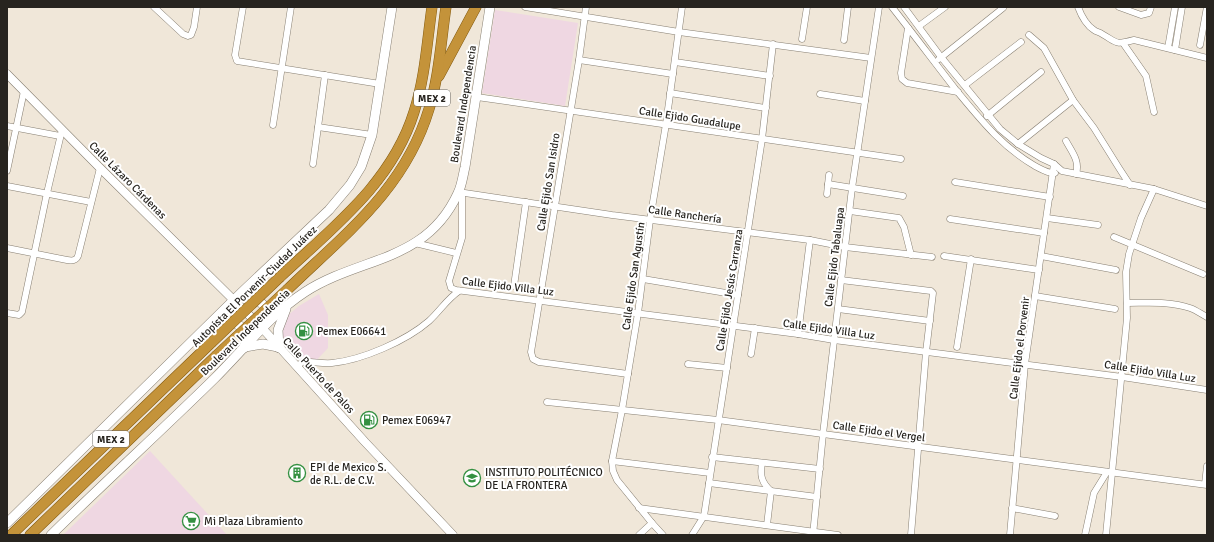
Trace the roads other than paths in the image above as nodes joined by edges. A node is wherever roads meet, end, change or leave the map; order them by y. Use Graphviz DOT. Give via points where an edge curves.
graph roads {
  1 [pos="154,7"];
  2 [pos="197,7"];
  3 [pos="243,7"];
  4 [pos="291,7"];
  5 [pos="392,7"];
  6 [pos="428,7"];
  7 [pos="432,7"];
  8 [pos="446,7"];
  9 [pos="476,7"];
  10 [pos="490,7"];
  11 [pos="525,7"];
  12 [pos="586,7"];
  13 [pos="682,7"];
  14 [pos="807,7"];
  15 [pos="848,7"];
  16 [pos="879,7"];
  17 [pos="892,7"];
  18 [pos="904,7"];
  19 [pos="945,7"];
  20 [pos="1078,7"];
  21 [pos="1119,7"];
  22 [pos="1151,7"];
  23 [pos="1175,7"];
  24 [pos="1182,7"];
  25 [pos="1207,7"];
  26 [pos="1003,8"];
  27 [pos="585,16"];
  28 [pos="919,26"];
  29 [pos="908,28"];
  30 [pos="429,29"];
  31 [pos="679,32"];
  32 [pos="1205,33"];
  33 [pos="1029,34"];
  34 [pos="802,39"];
  35 [pos="844,40"];
  36 [pos="1021,42"];
  37 [pos="1123,43"];
  38 [pos="773,44"];
  39 [pos="1200,45"];
  40 [pos="1172,49"];
  41 [pos="941,57"];
  42 [pos="872,58"];
  43 [pos="1207,58"];
  44 [pos="579,60"];
  45 [pos="675,62"];
  46 [pos="934,62"];
  47 [pos="281,68"];
  48 [pos="1041,72"];
  49 [pos="7,74"];
  50 [pos="673,74"];
  51 [pos="326,75"];
  52 [pos="770,76"];
  53 [pos="435,83"];
  54 [pos="380,84"];
  55 [pos="965,85"];
  56 [pos="24,91"];
  57 [pos="958,92"];
  58 [pos="670,93"];
  59 [pos="820,94"];
  60 [pos="477,97"];
  61 [pos="1073,100"];
  62 [pos="865,101"];
  63 [pos="766,108"];
  64 [pos="570,110"];
  65 [pos="1154,112"];
  66 [pos="988,115"];
  67 [pos="981,121"];
  68 [pos="666,124"];
  69 [pos="273,125"];
  70 [pos="7,126"];
  71 [pos="318,127"];
  72 [pos="16,128"];
  73 [pos="61,133"];
  74 [pos="372,135"];
  75 [pos="762,139"];
  76 [pos="1066,141"];
  77 [pos="1018,144"];
  78 [pos="858,152"];
  79 [pos="901,159"];
  80 [pos="312,164"];
  81 [pos="1054,164"];
  82 [pos="100,168"];
  83 [pos="7,171"];
  84 [pos="1062,171"];
  85 [pos="1053,174"];
  86 [pos="1076,174"];
  87 [pos="829,175"];
  88 [pos="955,182"];
  89 [pos="828,184"];
  90 [pos="1130,185"];
  91 [pos="7,186"];
  92 [pos="852,188"];
  93 [pos="1154,189"];
  94 [pos="460,192"];
  95 [pos="47,193"];
  96 [pos="827,194"];
  97 [pos="903,196"];
  98 [pos="1050,197"];
  99 [pos="91,202"];
  100 [pos="526,202"];
  101 [pos="1207,206"];
  102 [pos="554,207"];
  103 [pos="850,211"];
  104 [pos="1047,218"];
  105 [pos="950,219"];
  106 [pos="650,220"];
  107 [pos="1098,224"];
  108 [pos="748,233"];
  109 [pos="1044,233"];
  110 [pos="1114,237"];
  111 [pos="810,240"];
  112 [pos="415,243"];
  113 [pos="1131,245"];
  114 [pos="845,247"];
  115 [pos="7,248"];
  116 [pos="35,253"];
  117 [pos="456,253"];
  118 [pos="911,255"];
  119 [pos="944,256"];
  120 [pos="1041,256"];
  121 [pos="932,257"];
  122 [pos="971,259"];
  123 [pos="1039,270"];
  124 [pos="1116,270"];
  125 [pos="263,273"];
  126 [pos="1203,274"];
  127 [pos="643,279"];
  128 [pos="841,280"];
  129 [pos="514,286"];
  130 [pos="459,291"];
  131 [pos="738,295"];
  132 [pos="1035,296"];
  133 [pos="234,300"];
  134 [pos="540,300"];
  135 [pos="1127,302"];
  136 [pos="285,308"];
  137 [pos="838,309"];
  138 [pos="1115,309"];
  139 [pos="7,313"];
  140 [pos="638,313"];
  141 [pos="1207,317"];
  142 [pos="930,322"];
  143 [pos="733,326"];
  144 [pos="206,328"];
  145 [pos="755,328"];
  146 [pos="263,329"];
  147 [pos="798,334"];
  148 [pos="834,340"];
  149 [pos="279,347"];
  150 [pos="956,347"];
  151 [pos="244,348"];
  152 [pos="926,352"];
  153 [pos="751,354"];
  154 [pos="688,364"];
  155 [pos="1025,364"];
  156 [pos="297,367"];
  157 [pos="727,368"];
  158 [pos="628,374"];
  159 [pos="1122,377"];
  160 [pos="1207,390"];
  161 [pos="547,402"];
  162 [pos="622,410"];
  163 [pos="718,420"];
  164 [pos="823,434"];
  165 [pos="919,447"];
  166 [pos="712,457"];
  167 [pos="1017,459"];
  168 [pos="612,461"];
  169 [pos="762,463"];
  170 [pos="1207,466"];
  171 [pos="820,469"];
  172 [pos="1110,472"];
  173 [pos="710,473"];
  174 [pos="709,483"];
  175 [pos="1206,485"];
  176 [pos="771,491"];
  177 [pos="817,497"];
  178 [pos="639,508"];
  179 [pos="1012,508"];
  180 [pos="704,516"];
  181 [pos="1056,516"];
  182 [pos="7,523"];
  183 [pos="652,523"];
  184 [pos="766,525"];
  185 [pos="813,534"];
  186 [pos="11,535"];
  187 [pos="30,535"];
  188 [pos="51,535"];
  189 [pos="453,535"];
  190 [pos="639,535"];
  191 [pos="663,535"];
  192 [pos="692,535"];
  193 [pos="838,535"];
  194 [pos="911,535"];
  195 [pos="1010,535"];
  196 [pos="1085,535"];
  197 [pos="1106,535"];
  1 -- 2 [label="street" via="186,36 190,36 194,27"];
  3 -- 47 [label="street" via="235,59"];
  4 -- 47 [label="street"];
  5 -- 54 [label="main road, MEX 2"];
  6 -- 30 [label="highway"];
  7 -- 30 [label="highway, Autopista El Porvenir-Ciudad Juárez / MEX 2"];
  8 -- 53 [label="highway, MEX 2"];
  9 -- 53 [label="highway"];
  10 -- 60 [label="main road, Boulevard Independencia / MEX 2"];
  11 -- 27 [label="street"];
  12 -- 27 [label="street, Calle Ejido San Isidro"];
  13 -- 31 [label="street, Calle Ejido San Agustín"];
  14 -- 34 [label="street"];
  15 -- 35 [label="street"];
  16 -- 42 [label="street, Calle Ejido Tabaluapa"];
  17 -- 29 [label="street"];
  18 -- 28 [label="street"];
  19 -- 28 [label="street"];
  20 -- 37 [label="street" via="1092,29 1113,42"];
  21 -- 22 [label="street" via="1143,15 1148,13"];
  23 -- 40 [label="street"];
  24 -- 40 [label="street"];
  25 -- 32 [label="street"];
  26 -- 41 [label="street"];
  27 -- 31 [label="street"];
  27 -- 44 [label="street, Calle Ejido San Isidro"];
  28 -- 41 [label="street"];
  29 -- 46 [label="street"];
  29 -- 57 [label="street" via="902,79 907,83"];
  30 -- 186 [label="highway, Autopista El Porvenir-Ciudad Juárez / MEX 2, bridge" via="415,110 388,168 369,192"];
  31 -- 38 [label="street"];
  31 -- 45 [label="street, Calle Ejido San Agustín"];
  32 -- 39 [label="street"];
  33 -- 61 [label="street" via="1044,48"];
  36 -- 55 [label="street"];
  37 -- 40 [label="street" via="1134,40"];
  37 -- 65 [label="street" via="1146,76"];
  38 -- 42 [label="street"];
  38 -- 52 [label="street, Calle Ejido Jesús Carranza"];
  40 -- 43 [label="street"];
  41 -- 46 [label="street"];
  41 -- 55 [label="street"];
  42 -- 62 [label="street, Calle Ejido Tabaluapa"];
  44 -- 50 [label="street"];
  44 -- 64 [label="street, Calle Ejido San Isidro"];
  45 -- 50 [label="street, Calle Ejido San Agustín"];
  45 -- 52 [label="street"];
  46 -- 57 [label="street"];
  47 -- 51 [label="street"];
  47 -- 69 [label="street"];
  48 -- 66 [label="street"];
  49 -- 56 [label="street, Calle Lázaro Cárdenas"];
  50 -- 58 [label="street, Calle Ejido San Agustín"];
  51 -- 54 [label="street"];
  51 -- 71 [label="street"];
  52 -- 63 [label="street, Calle Ejido Jesús Carranza"];
  53 -- 187 [label="highway, MEX 2, bridge" via="418,138 394,181 379,200"];
  54 -- 74 [label="main road, MEX 2"];
  55 -- 66 [label="street"];
  56 -- 72 [label="street"];
  56 -- 73 [label="street, Calle Lázaro Cárdenas"];
  57 -- 67 [label="street"];
  58 -- 63 [label="street"];
  58 -- 68 [label="street, Calle Ejido San Agustín"];
  59 -- 62 [label="street"];
  60 -- 64 [label="street, Calle Ejido Guadalupe"];
  60 -- 94 [label="main road, Boulevard Independencia / MEX 2"];
  61 -- 77 [label="street"];
  61 -- 90 [label="street"];
  62 -- 78 [label="street, Calle Ejido Tabaluapa"];
  63 -- 75 [label="street, Calle Ejido Jesús Carranza"];
  64 -- 68 [label="street, Calle Ejido Guadalupe"];
  64 -- 102 [label="street, Calle Ejido San Isidro"];
  66 -- 67 [label="street"];
  66 -- 77 [label="street"];
  67 -- 85 [label="street" via="1009,149 1031,164"];
  68 -- 75 [label="street, Calle Ejido Guadalupe"];
  68 -- 106 [label="street, Calle Ejido San Agustín"];
  70 -- 72 [label="street"];
  71 -- 74 [label="street"];
  71 -- 80 [label="street"];
  72 -- 73 [label="street"];
  72 -- 83 [label="street"];
  73 -- 82 [label="street, Calle Lázaro Cárdenas"];
  73 -- 95 [label="street"];
  74 -- 125 [label="main road, MEX 2" via="361,167 342,197"];
  75 -- 78 [label="street, Calle Ejido Guadalupe"];
  75 -- 108 [label="street, Calle Ejido Jesús Carranza"];
  76 -- 86 [label="street" via="1077,162"];
  77 -- 81 [label="street"];
  78 -- 79 [label="street, Calle Ejido Guadalupe"];
  78 -- 92 [label="street, Calle Ejido Tabaluapa"];
  81 -- 84 [label="street"];
  81 -- 85 [label="street, Calle Ejido el Porvenir"];
  82 -- 99 [label="street"];
  82 -- 133 [label="street, Calle Lázaro Cárdenas"];
  84 -- 85 [label="street"];
  84 -- 86 [label="street"];
  85 -- 98 [label="street, Calle Ejido el Porvenir"];
  86 -- 90 [label="street"];
  87 -- 89 [label="street"];
  88 -- 98 [label="street"];
  89 -- 92 [label="street"];
  89 -- 96 [label="street"];
  90 -- 93 [label="street"];
  91 -- 95 [label="street"];
  92 -- 97 [label="street"];
  92 -- 103 [label="street, Calle Ejido Tabaluapa"];
  93 -- 101 [label="street"];
  93 -- 113 [label="street"];
  94 -- 100 [label="street, Calle Ranchería"];
  94 -- 112 [label="main road, Boulevard Independencia / MEX 2" via="431,232"];
  94 -- 117 [label="street" via="462,234"];
  95 -- 99 [label="street"];
  95 -- 116 [label="street"];
  98 -- 104 [label="street, Calle Ejido el Porvenir"];
  99 -- 116 [label="street" via="78,256 74,260"];
  100 -- 102 [label="street, Calle Ranchería"];
  100 -- 129 [label="street"];
  102 -- 106 [label="street, Calle Ranchería"];
  102 -- 134 [label="street, Calle Ejido San Isidro"];
  103 -- 114 [label="street, Calle Ejido Tabaluapa"];
  103 -- 118 [label="street" via="898,217 904,227"];
  104 -- 107 [label="street"];
  104 -- 109 [label="street, Calle Ejido el Porvenir"];
  105 -- 109 [label="street"];
  106 -- 108 [label="street, Calle Ranchería"];
  106 -- 127 [label="street, Calle Ejido San Agustín"];
  108 -- 111 [label="street, Calle Ranchería"];
  108 -- 131 [label="street, Calle Ejido Jesús Carranza"];
  109 -- 120 [label="street, Calle Ejido el Porvenir"];
  110 -- 113 [label="street"];
  111 -- 114 [label="street, Calle Ranchería"];
  111 -- 147 [label="street"];
  112 -- 117 [label="street"];
  112 -- 136 [label="main road, Boulevard Independencia / MEX 2" via="398,253 321,283"];
  113 -- 126 [label="street"];
  113 -- 135 [label="street" via="1126,272"];
  114 -- 118 [label="street, Calle Ranchería"];
  114 -- 128 [label="street, Calle Ejido Tabaluapa"];
  115 -- 116 [label="street"];
  116 -- 139 [label="street" via="22,312 19,315"];
  117 -- 130 [label="street, Calle Ejido Villa Luz" via="449,281 453,290"];
  118 -- 121 [label="street, Calle Ranchería"];
  119 -- 122 [label="street"];
  120 -- 123 [label="street, Calle Ejido el Porvenir"];
  120 -- 124 [label="street"];
  122 -- 123 [label="street"];
  122 -- 150 [label="street"];
  123 -- 132 [label="street, Calle Ejido el Porvenir"];
  125 -- 133 [label="main road, MEX 2"];
  125 -- 136 [label="main road" via="256,288 257,297 267,307 277,310"];
  127 -- 131 [label="street"];
  127 -- 140 [label="street, Calle Ejido San Agustín"];
  128 -- 137 [label="street, Calle Ejido Tabaluapa"];
  128 -- 142 [label="street" via="932,292"];
  130 -- 134 [label="street, Calle Ejido Villa Luz"];
  130 -- 156 [label="street" via="450,297 430,320 401,340 341,362 324,364 310,361 302,362"];
  131 -- 143 [label="street, Calle Ejido Jesús Carranza"];
  132 -- 138 [label="street"];
  132 -- 155 [label="street, Calle Ejido el Porvenir"];
  133 -- 144 [label="main road, MEX 2"];
  133 -- 146 [label="street, Calle Puerto de Palos"];
  134 -- 140 [label="street, Calle Ejido Villa Luz"];
  134 -- 158 [label="street, Calle Ejido San Isidro" via="531,352 533,359 539,362"];
  135 -- 141 [label="street" via="1179,305"];
  135 -- 159 [label="street"];
  136 -- 146 [label="main road, Boulevard Independencia / MEX 2"];
  136 -- 149 [label="main road" via="278,330"];
  137 -- 142 [label="street"];
  137 -- 148 [label="street, Calle Ejido Tabaluapa"];
  140 -- 143 [label="street, Calle Ejido Villa Luz"];
  140 -- 158 [label="street, Calle Ejido San Agustín"];
  142 -- 152 [label="street"];
  143 -- 145 [label="street, Calle Ejido Villa Luz"];
  143 -- 157 [label="street, Calle Ejido Jesús Carranza"];
  144 -- 151 [label="main road" via="223,321 238,324 245,335"];
  144 -- 182 [label="main road, MEX 2"];
  145 -- 147 [label="street, Calle Ejido Villa Luz"];
  145 -- 153 [label="street"];
  146 -- 149 [label="street, Calle Puerto de Palos"];
  146 -- 151 [label="main road, Boulevard Independencia / MEX 2"];
  147 -- 148 [label="street, Calle Ejido Villa Luz"];
  148 -- 152 [label="street, Calle Ejido Villa Luz"];
  148 -- 164 [label="street, Calle Ejido Tabaluapa"];
  149 -- 151 [label="main road" via="262,344"];
  149 -- 156 [label="street, Calle Puerto de Palos"];
  151 -- 188 [label="main road, Boulevard Independencia / MEX 2"];
  152 -- 155 [label="street, Calle Ejido Villa Luz"];
  152 -- 165 [label="street"];
  154 -- 157 [label="street"];
  155 -- 159 [label="street, Calle Ejido Villa Luz"];
  155 -- 167 [label="street, Calle Ejido el Porvenir"];
  156 -- 189 [label="street, Calle Puerto de Palos"];
  157 -- 163 [label="street, Calle Ejido Jesús Carranza"];
  158 -- 162 [label="street, Calle Ejido San Agustín"];
  159 -- 160 [label="street, Calle Ejido Villa Luz"];
  159 -- 172 [label="street"];
  161 -- 162 [label="street, Calle Ejido el Vergel"];
  162 -- 163 [label="street, Calle Ejido el Vergel"];
  162 -- 168 [label="street, Calle Ejido San Agustín"];
  163 -- 164 [label="street, Calle Ejido el Vergel"];
  163 -- 166 [label="street, Calle Ejido Jesús Carranza"];
  164 -- 165 [label="street, Calle Ejido el Vergel"];
  164 -- 171 [label="street, Calle Ejido Tabaluapa"];
  165 -- 167 [label="street, Calle Ejido el Vergel"];
  165 -- 194 [label="street"];
  166 -- 169 [label="street"];
  166 -- 173 [label="street, Calle Ejido Jesús Carranza"];
  167 -- 172 [label="street, Calle Ejido el Vergel"];
  167 -- 179 [label="street, Calle Ejido el Porvenir"];
  168 -- 173 [label="street"];
  168 -- 178 [label="street, Calle Ejido San Agustín" via="614,475"];
  169 -- 171 [label="street"];
  169 -- 176 [label="street" via="762,480"];
  170 -- 175 [label="street"];
  171 -- 177 [label="street, Calle Ejido Tabaluapa"];
  172 -- 175 [label="street, Calle Ejido el Vergel"];
  172 -- 196 [label="street" via="1094,493"];
  172 -- 197 [label="street"];
  173 -- 174 [label="street, Calle Ejido Jesús Carranza"];
  174 -- 176 [label="street"];
  174 -- 180 [label="street, Calle Ejido Jesús Carranza"];
  176 -- 177 [label="street"];
  176 -- 184 [label="street"];
  177 -- 185 [label="street, Calle Ejido Tabaluapa"];
  178 -- 180 [label="street"];
  178 -- 183 [label="street"];
  179 -- 181 [label="street"];
  179 -- 195 [label="street, Calle Ejido el Porvenir"];
  180 -- 184 [label="street"];
  180 -- 192 [label="street, Calle Ejido Jesús Carranza"];
  183 -- 190 [label="street"];
  183 -- 191 [label="street"];
  184 -- 185 [label="street"];
  185 -- 193 [label="street"];
}
